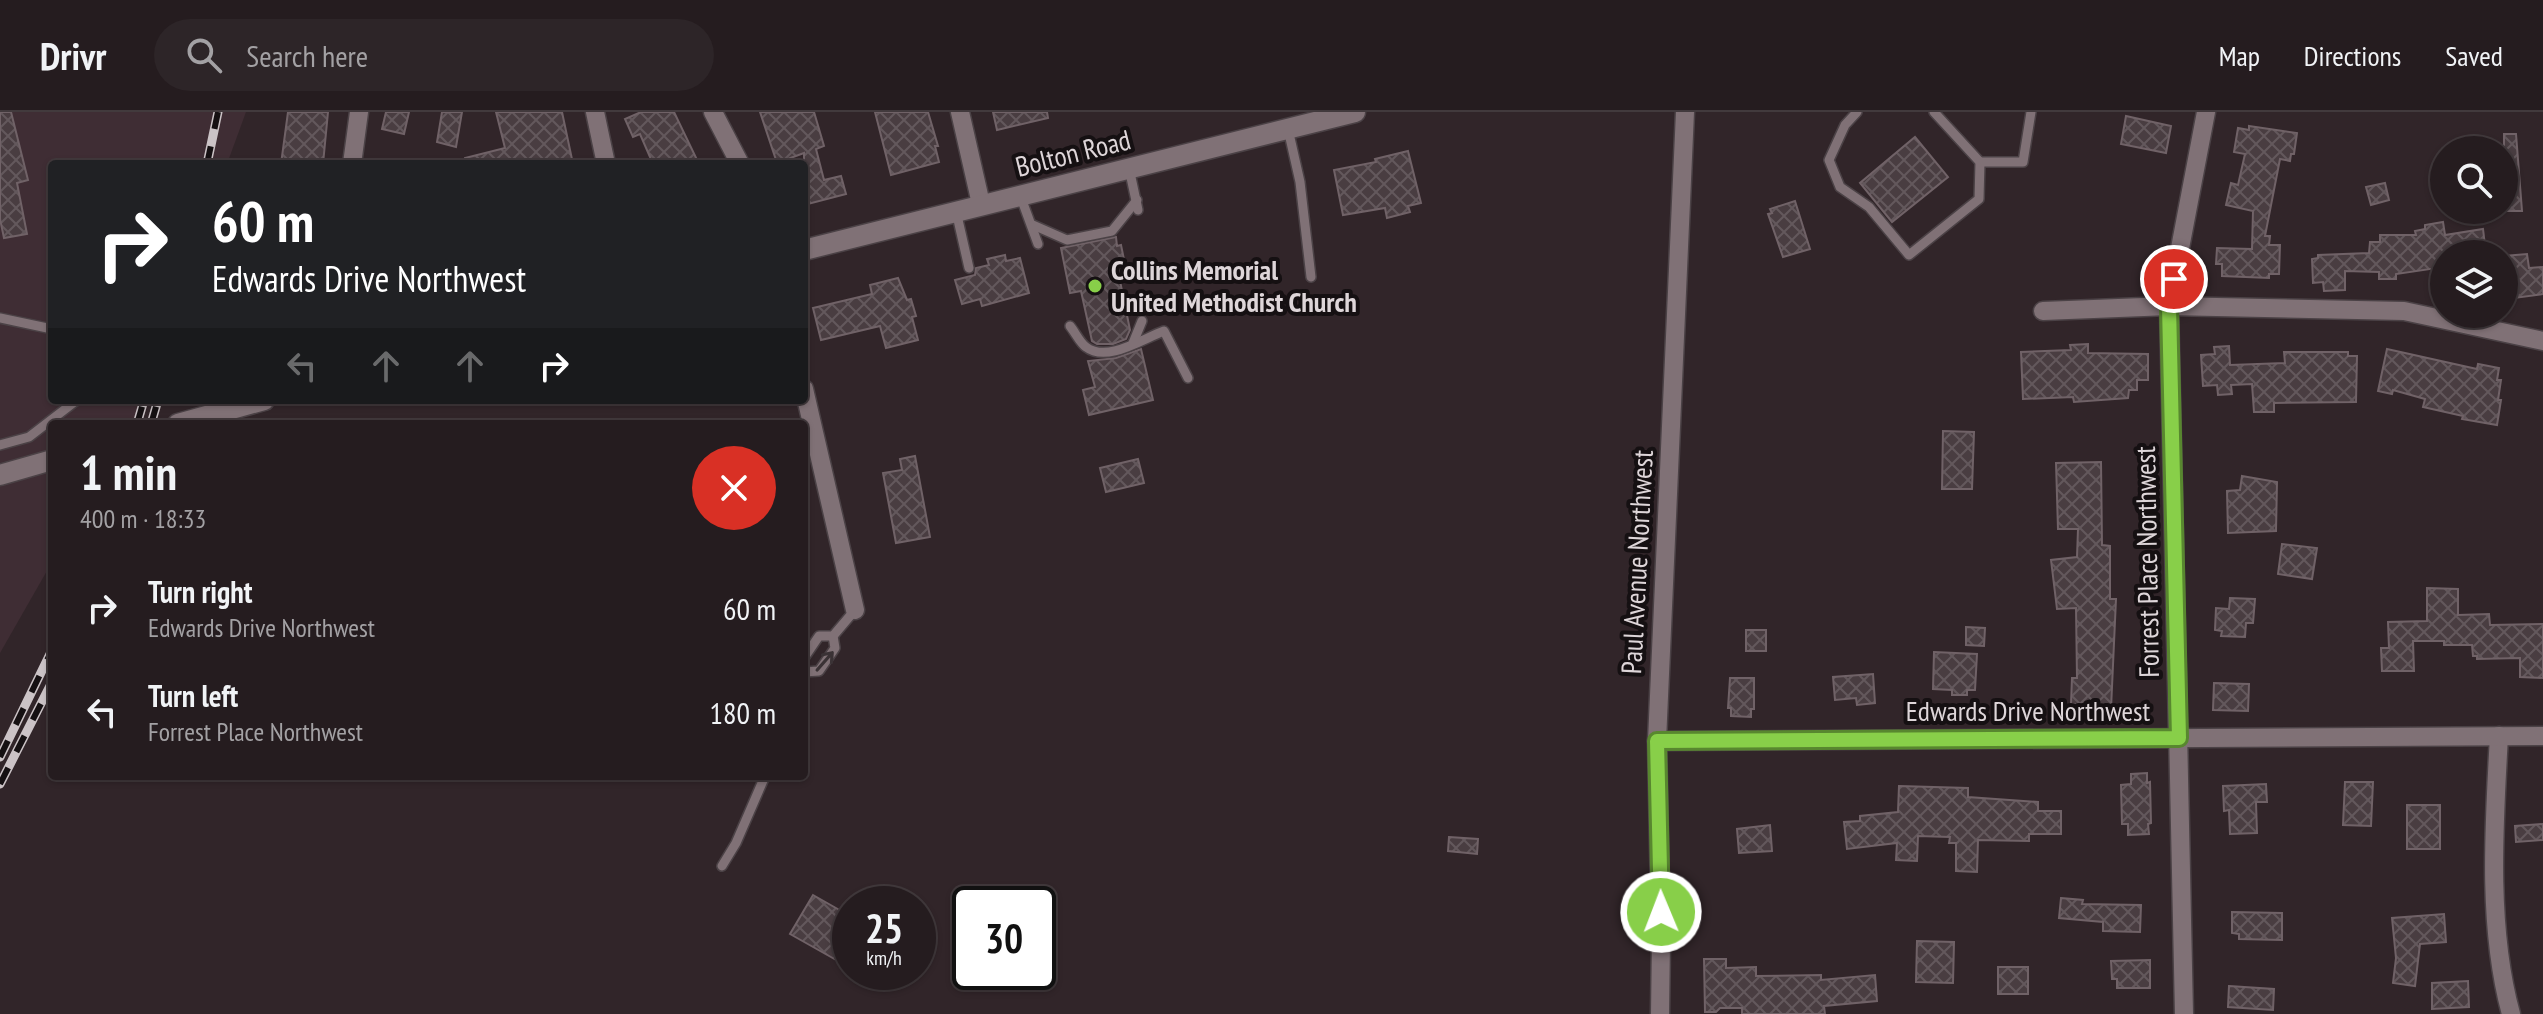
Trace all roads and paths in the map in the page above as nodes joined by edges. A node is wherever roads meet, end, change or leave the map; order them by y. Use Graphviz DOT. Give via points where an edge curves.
graph roads {
  1 [pos="359,112"];
  2 [pos="595,112"];
  3 [pos="713,112"];
  4 [pos="960,112"];
  5 [pos="1355,112"];
  6 [pos="1685,112"];
  7 [pos="1857,112"];
  8 [pos="1934,112"];
  9 [pos="2031,112"];
  10 [pos="2206,112"];
  11 [pos="1288,129"];
  12 [pos="353,160"];
  13 [pos="605,160"];
  14 [pos="738,160"];
  15 [pos="1980,162"];
  16 [pos="1129,168"];
  17 [pos="1020,195"];
  18 [pos="981,204"];
  19 [pos="956,211"];
  20 [pos="1033,225"];
  21 [pos="1038,244"];
  22 [pos="808,249"];
  23 [pos="969,268"];
  24 [pos="1311,277"];
  25 [pos="2169,306"];
  26 [pos="2043,311"];
  27 [pos="0,318"];
  28 [pos="1142,321"];
  29 [pos="1070,326"];
  30 [pos="48,328"];
  31 [pos="2543,341"];
  32 [pos="1133,343"];
  33 [pos="1188,378"];
  34 [pos="72,404"];
  35 [pos="250,404"];
  36 [pos="807,404"];
  37 [pos="51,420"];
  38 [pos="192,420"];
  39 [pos="48,422"];
  40 [pos="0,445"];
  41 [pos="48,461"];
  42 [pos="0,475"];
  43 [pos="855,610"];
  44 [pos="833,636"];
  45 [pos="808,652"];
  46 [pos="808,672"];
  47 [pos="2499,736"];
  48 [pos="2543,736"];
  49 [pos="2179,738"];
  50 [pos="1657,741"];
  51 [pos="763,780"];
  52 [pos="722,866"];
  53 [pos="1660,1014"];
  54 [pos="2184,1014"];
  55 [pos="2511,1014"];
  1 -- 12 [label="street"];
  2 -- 13 [label="street"];
  3 -- 14 [label="street"];
  4 -- 18 [label="street"];
  5 -- 11 [label="street, Bolton Road"];
  6 -- 50 [label="street, Paul Avenue Northwest"];
  7 -- 15 [label="lane" via="1829,160 1840,187 1869,207 1909,255 1979,199"];
  8 -- 15 [label="lane"];
  9 -- 15 [label="lane" via="2023,162"];
  10 -- 25 [label="street, Forrest Place Northwest"];
  11 -- 16 [label="street, Bolton Road"];
  11 -- 24 [label="lane"];
  16 -- 17 [label="street, Bolton Road"];
  16 -- 20 [label="lane" via="1138,205 1112,231 1067,240"];
  17 -- 18 [label="street, Bolton Road"];
  17 -- 20 [label="lane"];
  18 -- 19 [label="street, Bolton Road"];
  19 -- 22 [label="street, Bolton Road"];
  19 -- 23 [label="lane"];
  20 -- 21 [label="lane"];
  25 -- 26 [label="street"];
  25 -- 31 [label="street" via="2404,311"];
  25 -- 49 [label="street, Forrest Place Northwest"];
  27 -- 30 [label="lane"];
  28 -- 32 [label="lane"];
  29 -- 32 [label="lane" via="1086,347 1104,354"];
  32 -- 33 [label="lane" via="1164,331"];
  34 -- 37 [label="lane"];
  35 -- 38 [label="street"];
  36 -- 43 [label="street"];
  39 -- 40 [label="lane" via="29,437"];
  41 -- 42 [label="street"];
  43 -- 44 [label="lane"];
  44 -- 45 [label="lane" via="819,636"];
  46 -- 44 [label="lane, one-way" via="819,671 829,660"];
  47 -- 48 [label="street, Edwards Drive Northwest"];
  47 -- 49 [label="street, Edwards Drive Northwest"];
  47 -- 55 [label="street" via="2496,906"];
  49 -- 50 [label="street, Edwards Drive Northwest"];
  49 -- 54 [label="street, Forrest Place Northwest"];
  50 -- 53 [label="street, Paul Avenue Northwest"];
  51 -- 52 [label="lane"];
}
